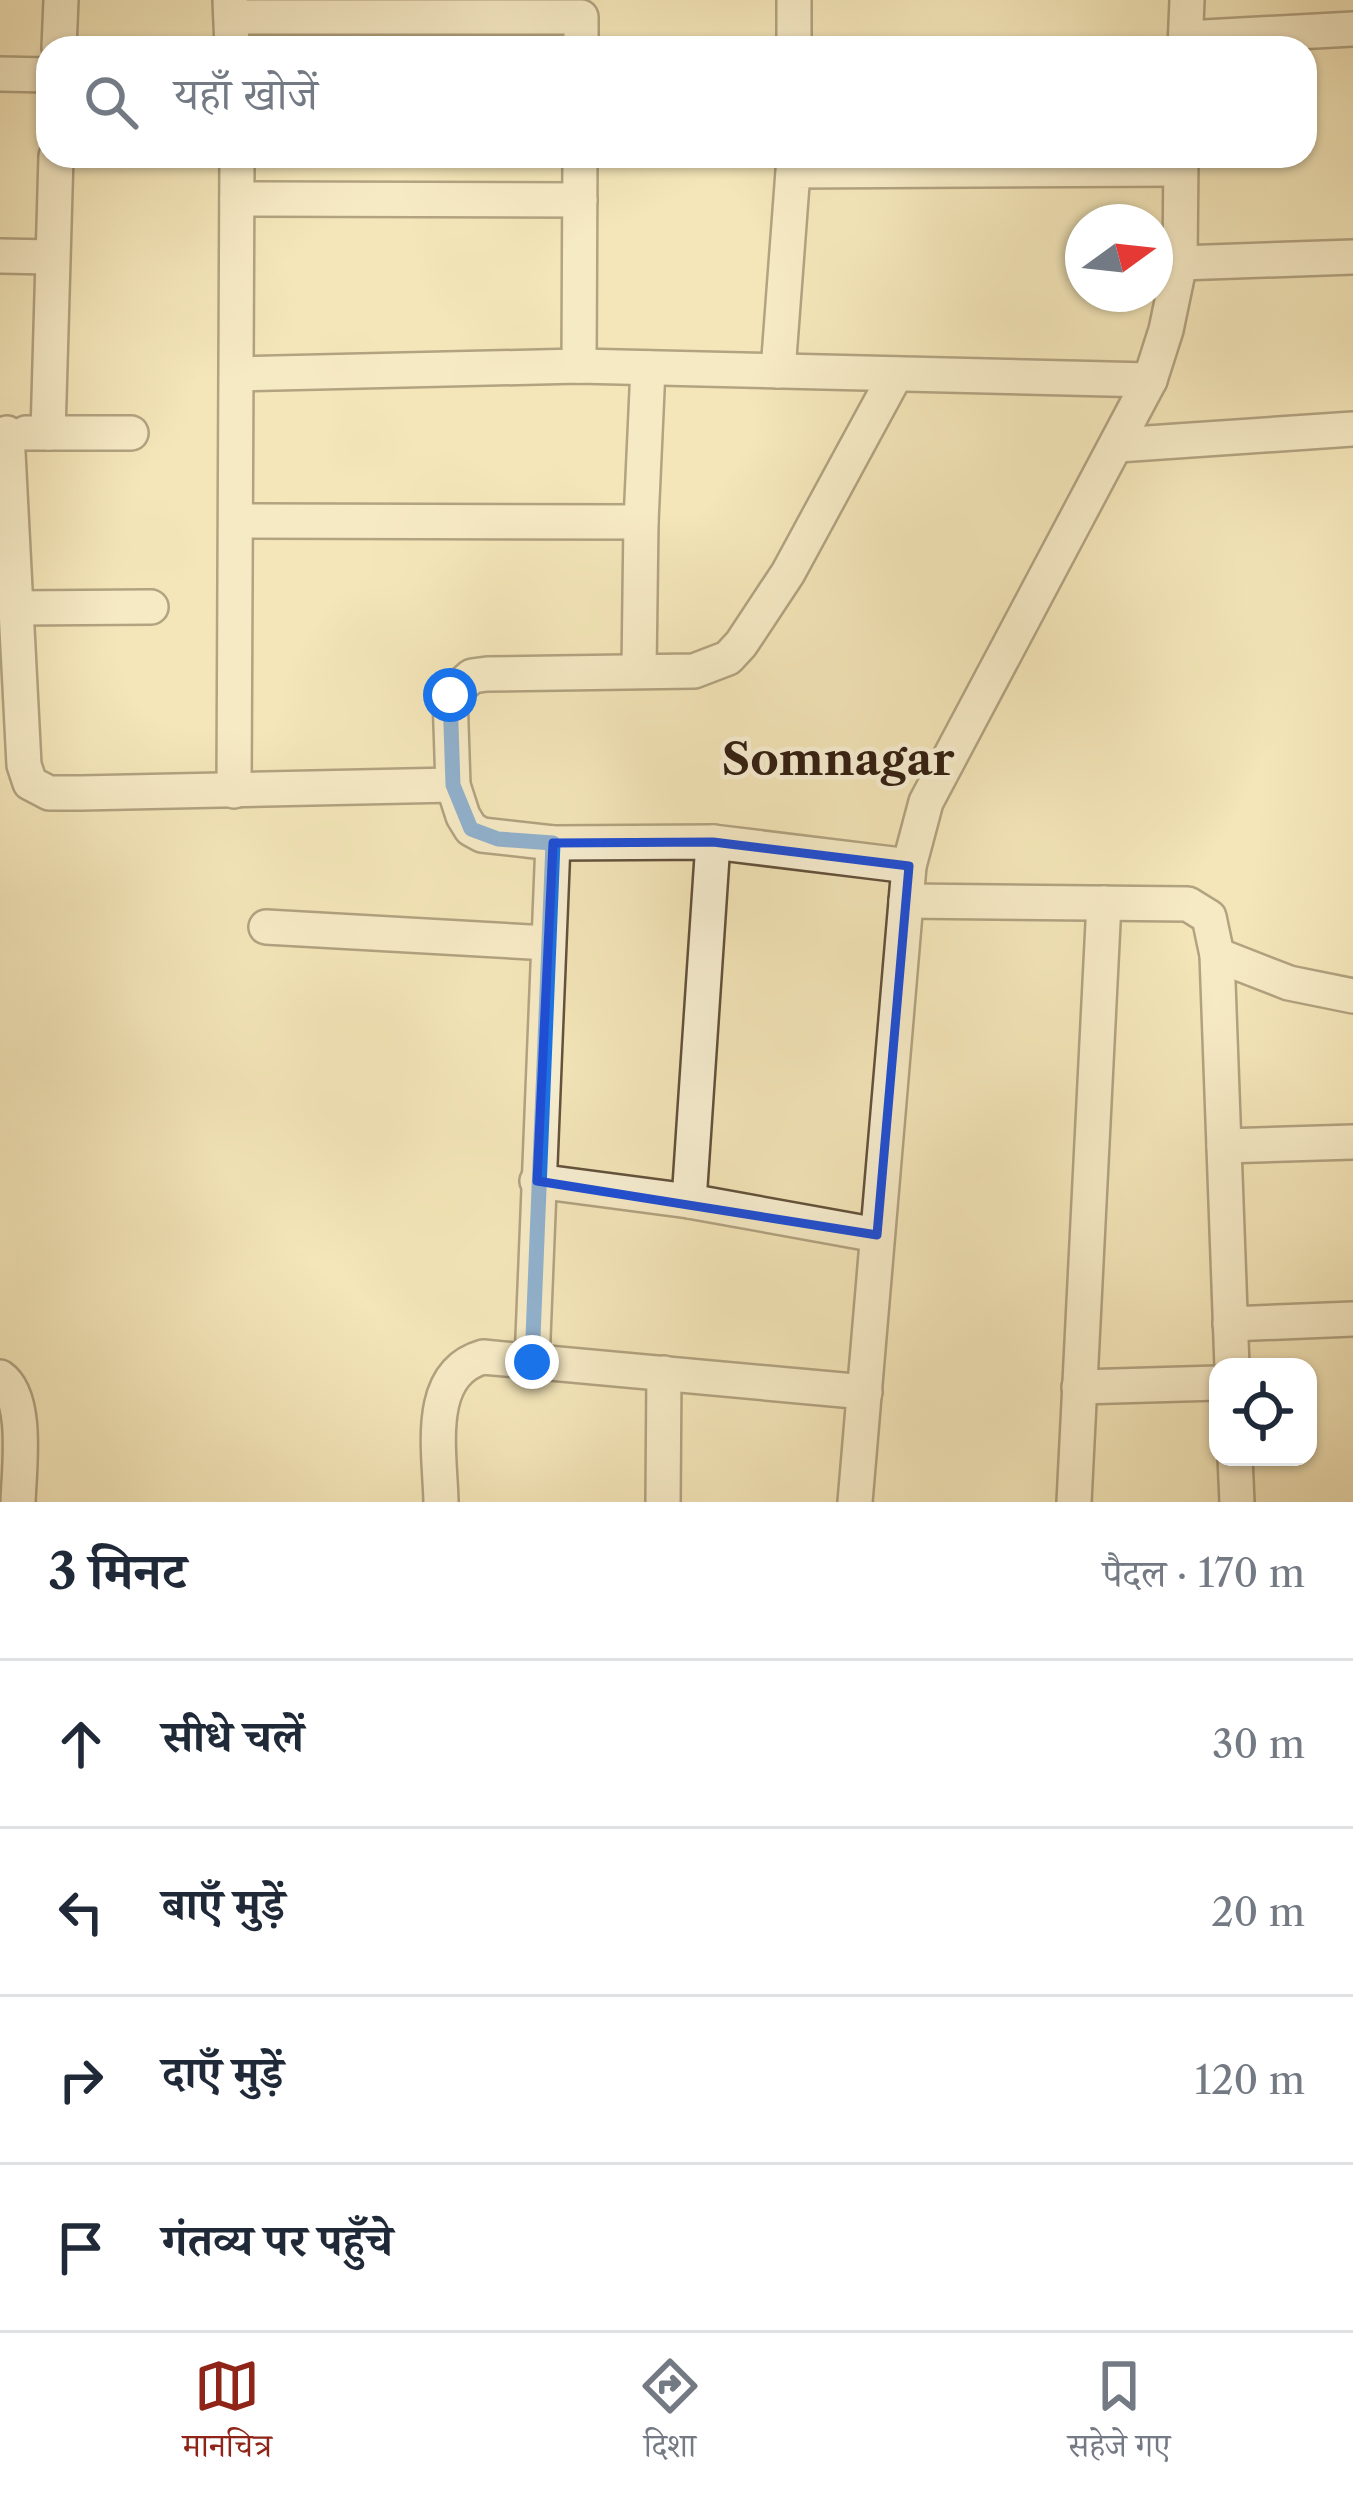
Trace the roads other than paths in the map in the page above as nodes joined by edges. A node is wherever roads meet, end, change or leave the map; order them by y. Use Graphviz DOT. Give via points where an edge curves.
graph roads {
  1 [pos="61,0"];
  2 [pos="794,0"];
  3 [pos="1187,0"];
  4 [pos="231,22"];
  5 [pos="582,22"];
  6 [pos="1353,28"];
  7 [pos="60,36"];
  8 [pos="794,36"];
  9 [pos="1185,36"];
  10 [pos="1263,36"];
  11 [pos="0,74"];
  12 [pos="36,75"];
  13 [pos="56,168"];
  14 [pos="237,168"];
  15 [pos="580,168"];
  16 [pos="793,168"];
  17 [pos="1180,168"];
  18 [pos="237,199"];
  19 [pos="580,200"];
  20 [pos="0,256"];
  21 [pos="52,257"];
  22 [pos="1353,257"];
  23 [pos="1180,262"];
  24 [pos="579,366"];
  25 [pos="648,368"];
  26 [pos="778,371"];
  27 [pos="237,374"];
  28 [pos="896,374"];
  29 [pos="1150,380"];
  30 [pos="1353,429"];
  31 [pos="3,433"];
  32 [pos="48,433"];
  33 [pos="131,433"];
  34 [pos="1118,445"];
  35 [pos="236,520"];
  36 [pos="641,522"];
  37 [pos="151,607"];
  38 [pos="16,608"];
  39 [pos="639,670"];
  40 [pos="453,785"];
  41 [pos="234,790"];
  42 [pos="712,842"];
  43 [pos="553,843"];
  44 [pos="909,866"];
  45 [pos="906,902"];
  46 [pos="1104,903"];
  47 [pos="266,927"];
  48 [pos="548,943"];
  49 [pos="1217,955"];
  50 [pos="1353,996"];
  51 [pos="1353,1142"];
  52 [pos="1224,1146"];
  53 [pos="537,1181"];
  54 [pos="689,1202"];
  55 [pos="878,1235"];
  56 [pos="1353,1319"];
  57 [pos="1230,1324"];
  58 [pos="1232,1358"];
  59 [pos="532,1362"];
  60 [pos="664,1373"];
  61 [pos="0,1377"];
  62 [pos="1209,1383"];
  63 [pos="1079,1388"];
  64 [pos="865,1392"];
  65 [pos="1235,1466"];
  66 [pos="19,1502"];
  67 [pos="441,1502"];
  68 [pos="663,1502"];
  69 [pos="855,1502"];
  70 [pos="1074,1502"];
  71 [pos="1237,1502"];
  1 -- 7 [label="street"];
  2 -- 8 [label="street"];
  3 -- 9 [label="street"];
  4 -- 5 [label="street"];
  6 -- 10 [label="street"];
  11 -- 12 [label="street"];
  13 -- 21 [label="street"];
  14 -- 18 [label="street"];
  15 -- 19 [label="street"];
  16 -- 26 [label="street"];
  17 -- 23 [label="street"];
  18 -- 19 [label="street"];
  18 -- 27 [label="street"];
  19 -- 24 [label="street"];
  20 -- 21 [label="street"];
  21 -- 32 [label="street"];
  22 -- 23 [label="street"];
  23 -- 29 [label="street"];
  24 -- 25 [label="street"];
  24 -- 27 [label="street"];
  25 -- 26 [label="street"];
  25 -- 36 [label="street"];
  26 -- 28 [label="street"];
  27 -- 35 [label="street"];
  28 -- 29 [label="street"];
  28 -- 39 [label="street" via="741,644 694,671"];
  29 -- 34 [label="street"];
  30 -- 34 [label="street"];
  31 -- 32 [label="street"];
  31 -- 38 [label="street"];
  32 -- 33 [label="street"];
  34 -- 44 [label="street" via="926,802"];
  35 -- 36 [label="street"];
  35 -- 41 [label="street"];
  36 -- 39 [label="street"];
  37 -- 38 [label="street"];
  38 -- 41 [label="street" via="30,783 49,793"];
  39 -- 40 [label="street" via="472,676 450,695"];
  40 -- 41 [label="street"];
  40 -- 43 [label="street" via="471,829"];
  42 -- 43 [label="street"];
  42 -- 44 [label="street"];
  42 -- 54 [label="street"];
  43 -- 48 [label="street"];
  44 -- 45 [label="street"];
  45 -- 46 [label="street"];
  45 -- 55 [label="street"];
  46 -- 49 [label="street" via="1198,907 1215,931"];
  46 -- 63 [label="street"];
  47 -- 48 [label="street"];
  48 -- 53 [label="street"];
  49 -- 50 [label="street" via="1288,983"];
  49 -- 52 [label="street"];
  51 -- 52 [label="street"];
  52 -- 57 [label="street"];
  53 -- 54 [label="street"];
  53 -- 59 [label="street"];
  54 -- 55 [label="street"];
  55 -- 64 [label="street"];
  56 -- 57 [label="street"];
  57 -- 58 [label="street"];
  59 -- 60 [label="street"];
  59 -- 67 [label="street" via="483,1357 461,1364 449,1379 440,1407"];
  60 -- 64 [label="street"];
  60 -- 68 [label="street"];
  61 -- 66 [label="street" via="16,1400"];
  62 -- 63 [label="street"];
  63 -- 70 [label="street"];
  64 -- 69 [label="street"];
  65 -- 71 [label="street"];
}
